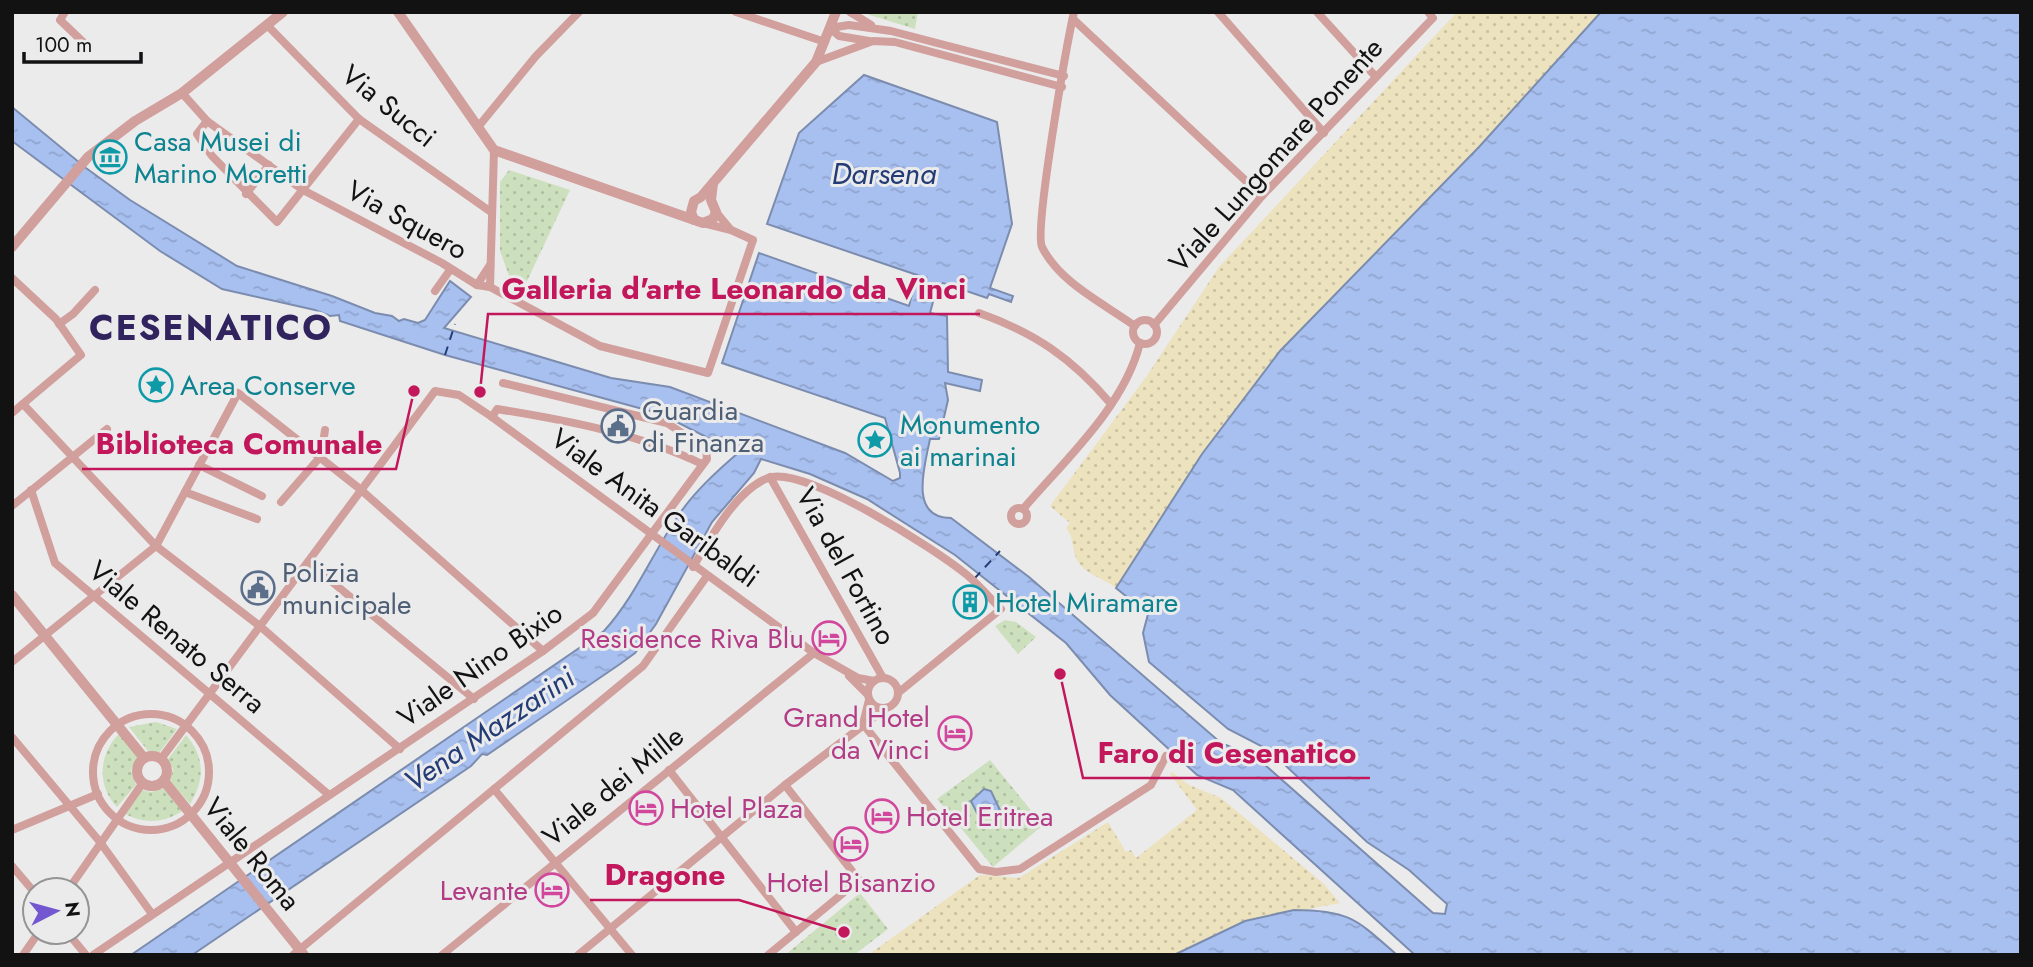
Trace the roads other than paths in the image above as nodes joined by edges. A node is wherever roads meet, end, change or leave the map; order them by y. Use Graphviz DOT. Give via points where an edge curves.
graph roads {
  1 [pos="65,12"];
  2 [pos="283,12"];
  3 [pos="579,12"];
  4 [pos="736,12"];
  5 [pos="836,12"];
  6 [pos="850,12"];
  7 [pos="1218,12"];
  8 [pos="1317,12"];
  9 [pos="404,14"];
  10 [pos="1431,15"];
  11 [pos="1073,16"];
  12 [pos="267,25"];
  13 [pos="830,28"];
  14 [pos="877,28"];
  15 [pos="873,41"];
  16 [pos="933,41"];
  17 [pos="83,42"];
  18 [pos="825,42"];
  19 [pos="930,51"];
  20 [pos="816,62"];
  21 [pos="1064,76"];
  22 [pos="1376,77"];
  23 [pos="1062,87"];
  24 [pos="182,93"];
  25 [pos="359,119"];
  26 [pos="207,121"];
  27 [pos="478,127"];
  28 [pos="1324,133"];
  29 [pos="494,150"];
  30 [pos="269,164"];
  31 [pos="303,190"];
  32 [pos="246,194"];
  33 [pos="1262,196"];
  34 [pos="702,200"];
  35 [pos="669,211"];
  36 [pos="491,212"];
  37 [pos="716,212"];
  38 [pos="699,221"];
  39 [pos="731,230"];
  40 [pos="12,247"];
  41 [pos="489,265"];
  42 [pos="450,270"];
  43 [pos="12,278"];
  44 [pos="477,285"];
  45 [pos="491,287"];
  46 [pos="95,290"];
  47 [pos="435,291"];
  48 [pos="979,313"];
  49 [pos="59,324"];
  50 [pos="1154,325"];
  51 [pos="1135,326"];
  52 [pos="1139,342"];
  53 [pos="503,383"];
  54 [pos="23,404"];
  55 [pos="1111,404"];
  56 [pos="12,413"];
  57 [pos="492,417"];
  58 [pos="107,429"];
  59 [pos="325,430"];
  60 [pos="321,456"];
  61 [pos="73,457"];
  62 [pos="702,464"];
  63 [pos="199,465"];
  64 [pos="770,477"];
  65 [pos="360,489"];
  66 [pos="31,491"];
  67 [pos="185,492"];
  68 [pos="262,496"];
  69 [pos="281,502"];
  70 [pos="12,506"];
  71 [pos="1023,509"];
  72 [pos="257,519"];
  73 [pos="650,534"];
  74 [pos="156,546"];
  75 [pos="308,562"];
  76 [pos="694,567"];
  77 [pos="707,576"];
  78 [pos="93,594"];
  79 [pos="12,595"];
  80 [pos="261,627"];
  81 [pos="45,636"];
  82 [pos="543,651"];
  83 [pos="814,653"];
  84 [pos="12,662"];
  85 [pos="844,672"];
  86 [pos="878,679"];
  87 [pos="898,694"];
  88 [pos="209,696"];
  89 [pos="868,697"];
  90 [pos="474,699"];
  91 [pos="886,708"];
  92 [pos="118,724"];
  93 [pos="863,724"];
  94 [pos="186,725"];
  95 [pos="12,737"];
  96 [pos="400,749"];
  97 [pos="1166,756"];
  98 [pos="144,758"];
  99 [pos="161,759"];
  100 [pos="669,770"];
  101 [pos="164,781"];
  102 [pos="142,784"];
  103 [pos="785,785"];
  104 [pos="494,789"];
  105 [pos="98,794"];
  106 [pos="328,794"];
  107 [pos="70,805"];
  108 [pos="192,814"];
  109 [pos="116,818"];
  110 [pos="12,830"];
  111 [pos="721,836"];
  112 [pos="100,842"];
  113 [pos="555,863"];
  114 [pos="234,867"];
  115 [pos="77,876"];
  116 [pos="152,914"];
  117 [pos="610,928"];
  118 [pos="796,932"];
  119 [pos="299,953"];
  120 [pos="93,955"];
  121 [pos="442,955"];
  122 [pos="578,955"];
  123 [pos="632,955"];
  124 [pos="768,955"];
  1 -- 17 [label="street" via="60,20"];
  2 -- 12 [label="street"];
  3 -- 27 [label="street"];
  4 -- 18 [label="street"];
  5 -- 13 [label="street"];
  6 -- 14 [label="street"];
  7 -- 28 [label="street"];
  8 -- 22 [label="street"];
  9 -- 27 [label="street"];
  10 -- 22 [label="street, Viale Lungomare Ponente"];
  11 -- 21 [label="street"];
  11 -- 33 [label="street"];
  12 -- 24 [label="street"];
  12 -- 25 [label="street, Via Succi"];
  13 -- 14 [label="street"];
  13 -- 15 [label="street" via="838,36"];
  13 -- 18 [label="street"];
  14 -- 16 [label="street"];
  15 -- 19 [label="street"];
  15 -- 20 [label="street"];
  16 -- 19 [label="street"];
  16 -- 21 [label="street"];
  18 -- 20 [label="street"];
  19 -- 23 [label="street"];
  20 -- 34 [label="street"];
  21 -- 23 [label="street"];
  22 -- 28 [label="street, Viale Lungomare Ponente"];
  23 -- 51 [label="street" via="1040,244 1057,271"];
  24 -- 26 [label="street, Via Squero"];
  24 -- 40 [label="street" via="135,121 82,164"];
  25 -- 31 [label="street"];
  25 -- 36 [label="street, Via Succi"];
  26 -- 30 [label="street, Via Squero"];
  26 -- 32 [label="street" via="197,134"];
  27 -- 29 [label="street"];
  28 -- 33 [label="street, Viale Lungomare Ponente"];
  29 -- 35 [label="street"];
  29 -- 36 [label="street"];
  30 -- 31 [label="street, Via Squero"];
  30 -- 32 [label="street"];
  31 -- 32 [label="street" via="277,222"];
  31 -- 42 [label="street, Via Squero"];
  33 -- 50 [label="street, Viale Lungomare Ponente"];
  34 -- 35 [label="street"];
  34 -- 37 [label="street"];
  34 -- 38 [label="street" via="691,212"];
  35 -- 38 [label="street"];
  36 -- 41 [label="street"];
  37 -- 38 [label="street" via="710,221"];
  37 -- 39 [label="street"];
  38 -- 39 [label="street"];
  39 -- 45 [label="street" via="753,240 708,373 600,346"];
  41 -- 44 [label="street"];
  41 -- 45 [label="street"];
  42 -- 44 [label="street, Via Squero"];
  42 -- 47 [label="street"];
  43 -- 49 [label="street"];
  44 -- 45 [label="street, Via Squero"];
  46 -- 49 [label="street"];
  48 -- 55 [label="street" via="1020,327 1083,373"];
  49 -- 54 [label="street" via="81,355"];
  50 -- 51 [label="street" via="1144,320"];
  50 -- 52 [label="street, Viale Lungomare Ponente" via="1154,340"];
  51 -- 52 [label="street" via="1133,333"];
  52 -- 55 [label="street, Viale Lungomare Ponente" via="1135,361"];
  53 -- 62 [label="street, Viale Nino Bixio" via="667,424 709,454"];
  54 -- 56 [label="street"];
  54 -- 61 [label="street"];
  55 -- 71 [label="street, Viale Lungomare Ponente"];
  57 -- 62 [label="street" via="497,410 542,416 674,451"];
  57 -- 65 [label="street, Viale Anita Garibaldi" via="459,395 435,391"];
  57 -- 73 [label="street, Viale Anita Garibaldi"];
  58 -- 61 [label="street"];
  59 -- 60 [label="street"];
  60 -- 63 [label="street" via="237,394"];
  60 -- 65 [label="street"];
  60 -- 69 [label="street"];
  61 -- 66 [label="street"];
  61 -- 74 [label="street"];
  62 -- 73 [label="street, Viale Nino Bixio"];
  63 -- 67 [label="street"];
  63 -- 68 [label="street"];
  64 -- 76 [label="street" via="748,490"];
  64 -- 86 [label="street, Via del Fortino"];
  64 -- 87 [label="street" via="795,480 870,512 966,574 1001,609"];
  65 -- 75 [label="street"];
  65 -- 82 [label="street"];
  66 -- 70 [label="street"];
  66 -- 78 [label="street, Viale Renato Serra" via="55,563"];
  67 -- 72 [label="street"];
  67 -- 74 [label="street"];
  73 -- 76 [label="street, Viale Anita Garibaldi"];
  73 -- 82 [label="street, Viale Nino Bixio" via="593,613"];
  74 -- 78 [label="street"];
  74 -- 80 [label="street"];
  75 -- 80 [label="street"];
  75 -- 90 [label="street"];
  76 -- 77 [label="street, Viale Anita Garibaldi"];
  77 -- 83 [label="street, Viale Anita Garibaldi"];
  77 -- 104 [label="street" via="643,666"];
  78 -- 81 [label="street"];
  78 -- 88 [label="street, Viale Renato Serra"];
  79 -- 81 [label="street"];
  80 -- 88 [label="street"];
  80 -- 96 [label="street"];
  81 -- 84 [label="street"];
  81 -- 92 [label="street"];
  82 -- 90 [label="street, Viale Nino Bixio"];
  83 -- 85 [label="street, Viale Anita Garibaldi"];
  83 -- 100 [label="street, Viale dei Mille"];
  85 -- 86 [label="street, Viale Anita Garibaldi" via="860,680"];
  85 -- 89 [label="street, Viale Anita Garibaldi"];
  86 -- 87 [label="street" via="895,684"];
  86 -- 89 [label="street"];
  87 -- 91 [label="street"];
  88 -- 94 [label="street"];
  88 -- 106 [label="street, Viale Renato Serra"];
  89 -- 91 [label="street" via="876,707"];
  89 -- 93 [label="street"];
  90 -- 96 [label="street, Viale Nino Bixio"];
  91 -- 93 [label="street"];
  92 -- 94 [label="street" via="156,713"];
  92 -- 98 [label="street"];
  92 -- 105 [label="street" via="96,753 93,767"];
  93 -- 97 [label="street" via="979,869 996,872 1020,869 1127,802 1151,785"];
  93 -- 103 [label="street"];
  94 -- 99 [label="street"];
  94 -- 108 [label="street" via="204,747 209,776 204,796"];
  95 -- 107 [label="street"];
  96 -- 106 [label="street, Viale Nino Bixio"];
  98 -- 99 [label="street"];
  98 -- 102 [label="street" via="136,770"];
  99 -- 101 [label="street" via="167,769"];
  100 -- 111 [label="street"];
  100 -- 113 [label="street, Viale dei Mille"];
  101 -- 102 [label="street" via="151,787"];
  101 -- 108 [label="street, Viale Roma"];
  102 -- 109 [label="street"];
  103 -- 111 [label="street"];
  103 -- 118 [label="street" via="859,880"];
  104 -- 113 [label="street"];
  104 -- 119 [label="street"];
  105 -- 107 [label="street"];
  105 -- 109 [label="street"];
  106 -- 114 [label="street, Viale Nino Bixio"];
  107 -- 110 [label="street"];
  107 -- 112 [label="street"];
  108 -- 109 [label="street" via="163,829 138,828"];
  108 -- 114 [label="street, Viale Roma"];
  109 -- 112 [label="street"];
  111 -- 117 [label="street"];
  111 -- 118 [label="street"];
  112 -- 115 [label="street"];
  112 -- 116 [label="street"];
  113 -- 117 [label="street"];
  113 -- 121 [label="street, Viale dei Mille"];
  114 -- 116 [label="street, Viale Nino Bixio"];
  114 -- 119 [label="street, Viale Roma"];
  116 -- 120 [label="street, Viale Nino Bixio"];
  117 -- 122 [label="street"];
  117 -- 123 [label="street"];
  118 -- 124 [label="street"];
}
